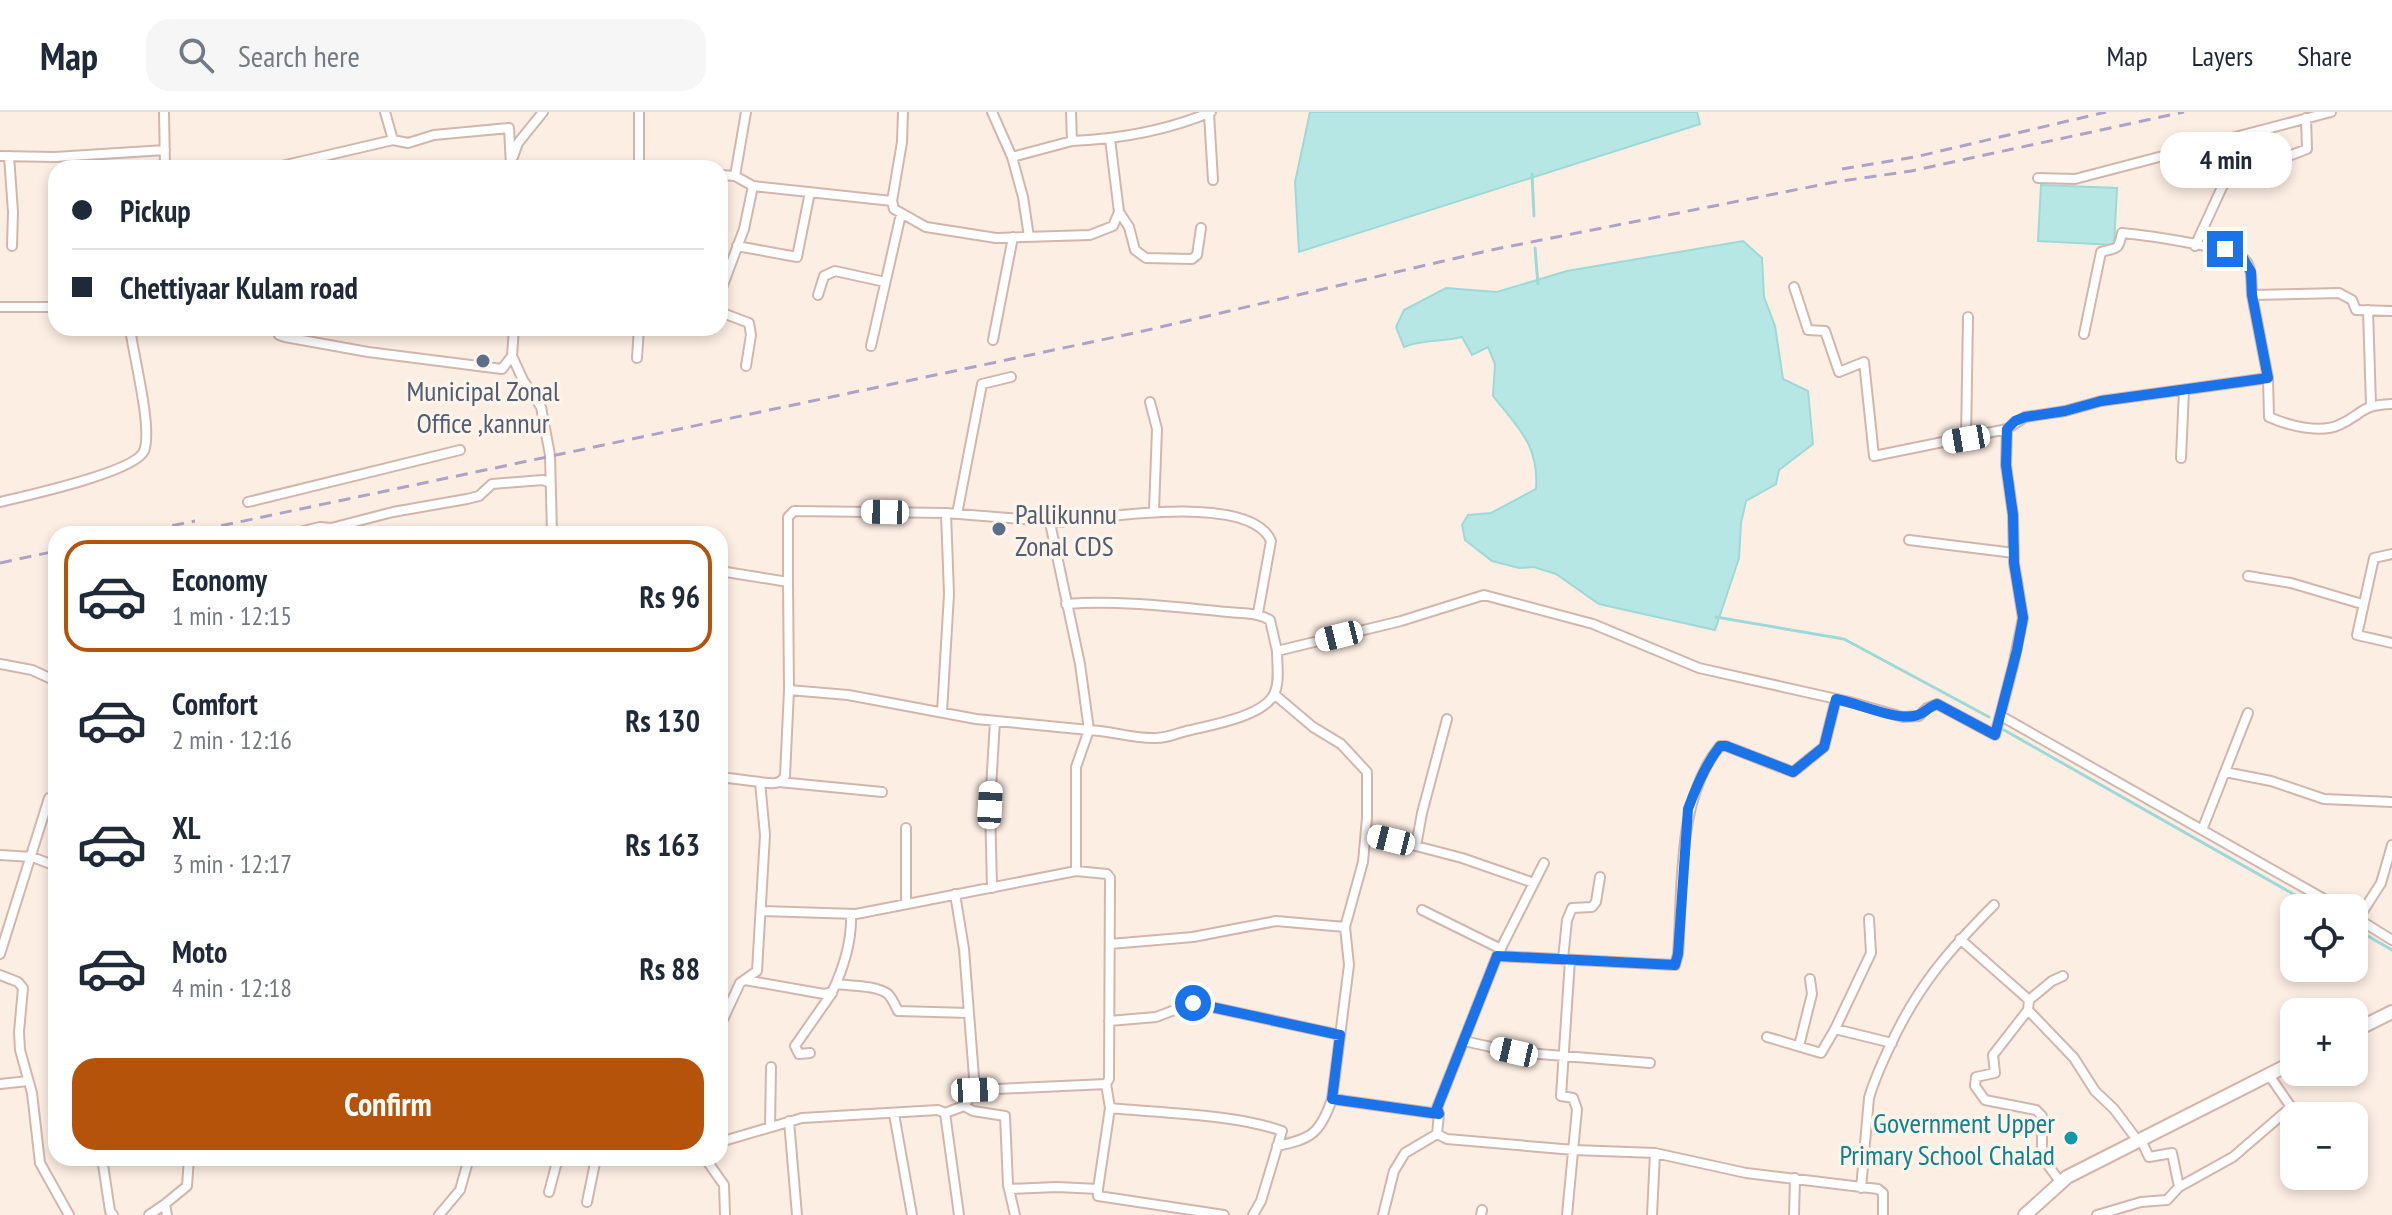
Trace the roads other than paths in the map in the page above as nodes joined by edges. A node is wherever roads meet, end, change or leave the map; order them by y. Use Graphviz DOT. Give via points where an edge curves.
graph roads {
  1 [pos="164,112"];
  2 [pos="385,112"];
  3 [pos="543,112"];
  4 [pos="639,112"];
  5 [pos="746,112"];
  6 [pos="903,112"];
  7 [pos="981,112"];
  8 [pos="1071,112"];
  9 [pos="2331,112"];
  10 [pos="992,113"];
  11 [pos="1210,113"];
  12 [pos="2306,118"];
  13 [pos="1110,139"];
  14 [pos="393,140"];
  15 [pos="1072,141"];
  16 [pos="165,150"];
  17 [pos="5,156"];
  18 [pos="1012,157"];
  19 [pos="165,160"];
  20 [pos="307,160"];
  21 [pos="510,160"];
  22 [pos="512,160"];
  23 [pos="639,160"];
  24 [pos="728,176"];
  25 [pos="735,176"];
  26 [pos="2038,178"];
  27 [pos="1213,180"];
  28 [pos="753,186"];
  29 [pos="810,192"];
  30 [pos="892,201"];
  31 [pos="1119,212"];
  32 [pos="901,214"];
  33 [pos="1201,228"];
  34 [pos="1013,237"];
  35 [pos="1029,237"];
  36 [pos="12,246"];
  37 [pos="737,246"];
  38 [pos="2195,246"];
  39 [pos="728,271"];
  40 [pos="885,282"];
  41 [pos="1794,287"];
  42 [pos="818,295"];
  43 [pos="2252,295"];
  44 [pos="0,307"];
  45 [pos="48,307"];
  46 [pos="2368,310"];
  47 [pos="2392,311"];
  48 [pos="728,315"];
  49 [pos="1968,317"];
  50 [pos="2084,334"];
  51 [pos="131,336"];
  52 [pos="282,336"];
  53 [pos="513,336"];
  54 [pos="638,336"];
  55 [pos="993,340"];
  56 [pos="871,346"];
  57 [pos="512,356"];
  58 [pos="637,358"];
  59 [pos="746,366"];
  60 [pos="1011,377"];
  61 [pos="2268,378"];
  62 [pos="2184,390"];
  63 [pos="1150,402"];
  64 [pos="2392,404"];
  65 [pos="2371,405"];
  66 [pos="2007,429"];
  67 [pos="1966,439"];
  68 [pos="460,450"];
  69 [pos="2181,458"];
  70 [pos="550,483"];
  71 [pos="0,502"];
  72 [pos="248,502"];
  73 [pos="1154,511"];
  74 [pos="946,513"];
  75 [pos="957,514"];
  76 [pos="1050,523"];
  77 [pos="347,526"];
  78 [pos="552,526"];
  79 [pos="1909,540"];
  80 [pos="2014,553"];
  81 [pos="2392,554"];
  82 [pos="728,572"];
  83 [pos="2248,576"];
  84 [pos="788,582"];
  85 [pos="1066,604"];
  86 [pos="2362,604"];
  87 [pos="1258,613"];
  88 [pos="2392,643"];
  89 [pos="1277,651"];
  90 [pos="0,664"];
  91 [pos="48,677"];
  92 [pos="789,690"];
  93 [pos="1274,694"];
  94 [pos="1836,699"];
  95 [pos="942,712"];
  96 [pos="2248,713"];
  97 [pos="2001,716"];
  98 [pos="1447,719"];
  99 [pos="995,721"];
  100 [pos="1089,730"];
  101 [pos="2225,772"];
  102 [pos="728,778"];
  103 [pos="760,782"];
  104 [pos="779,782"];
  105 [pos="882,792"];
  106 [pos="48,801"];
  107 [pos="2392,802"];
  108 [pos="906,828"];
  109 [pos="2202,830"];
  110 [pos="1366,833"];
  111 [pos="2392,845"];
  112 [pos="1416,846"];
  113 [pos="0,855"];
  114 [pos="32,857"];
  115 [pos="48,863"];
  116 [pos="1544,863"];
  117 [pos="1076,871"];
  118 [pos="1600,877"];
  119 [pos="1534,883"];
  120 [pos="992,888"];
  121 [pos="955,894"];
  122 [pos="2315,894"];
  123 [pos="2368,901"];
  124 [pos="906,904"];
  125 [pos="1994,905"];
  126 [pos="1422,910"];
  127 [pos="762,911"];
  128 [pos="851,914"];
  129 [pos="1869,919"];
  130 [pos="2368,925"];
  131 [pos="1345,927"];
  132 [pos="1960,939"];
  133 [pos="2392,940"];
  134 [pos="1110,944"];
  135 [pos="1499,953"];
  136 [pos="0,954"];
  137 [pos="1567,960"];
  138 [pos="0,975"];
  139 [pos="2063,976"];
  140 [pos="1810,979"];
  141 [pos="745,980"];
  142 [pos="834,988"];
  143 [pos="2029,1000"];
  144 [pos="728,1009"];
  145 [pos="2028,1010"];
  146 [pos="2392,1012"];
  147 [pos="969,1013"];
  148 [pos="1109,1021"];
  149 [pos="2368,1024"];
  150 [pos="1835,1029"];
  151 [pos="1340,1035"];
  152 [pos="1767,1037"];
  153 [pos="1464,1041"];
  154 [pos="1892,1043"];
  155 [pos="1799,1046"];
  156 [pos="810,1053"];
  157 [pos="1563,1056"];
  158 [pos="1650,1063"];
  159 [pos="771,1067"];
  160 [pos="2280,1069"];
  161 [pos="2269,1075"];
  162 [pos="28,1081"];
  163 [pos="0,1084"];
  164 [pos="1106,1084"];
  165 [pos="975,1090"];
  166 [pos="1332,1099"];
  167 [pos="964,1106"];
  168 [pos="1110,1108"];
  169 [pos="945,1113"];
  170 [pos="894,1114"];
  171 [pos="1439,1114"];
  172 [pos="789,1121"];
  173 [pos="770,1127"];
  174 [pos="1437,1134"];
  175 [pos="728,1140"];
  176 [pos="2140,1141"];
  177 [pos="1277,1146"];
  178 [pos="1574,1150"];
  179 [pos="1655,1153"];
  180 [pos="103,1166"];
  181 [pos="188,1166"];
  182 [pos="467,1166"];
  183 [pos="556,1166"];
  184 [pos="594,1166"];
  185 [pos="711,1166"];
  186 [pos="1795,1178"];
  187 [pos="2061,1183"];
  188 [pos="2179,1187"];
  189 [pos="1861,1188"];
  190 [pos="1009,1189"];
  191 [pos="1098,1189"];
  192 [pos="549,1192"];
  193 [pos="587,1202"];
  194 [pos="165,1204"];
  195 [pos="69,1215"];
  196 [pos="113,1215"];
  197 [pos="149,1215"];
  198 [pos="167,1215"];
  199 [pos="439,1215"];
  200 [pos="725,1215"];
  201 [pos="797,1215"];
  202 [pos="912,1215"];
  203 [pos="959,1215"];
  204 [pos="1015,1215"];
  205 [pos="1224,1215"];
  206 [pos="1253,1215"];
  207 [pos="1383,1215"];
  208 [pos="1567,1215"];
  209 [pos="1652,1215"];
  210 [pos="1794,1215"];
  211 [pos="1883,1215"];
  212 [pos="2025,1215"];
  213 [pos="2097,1215"];
  1 -- 16 [label="street"];
  2 -- 14 [label="street"];
  3 -- 22 [label="street" via="518,143"];
  4 -- 23 [label="street"];
  5 -- 25 [label="street"];
  6 -- 30 [label="street"];
  7 -- 10 [label="street"];
  8 -- 15 [label="street"];
  9 -- 12 [label="street"];
  10 -- 18 [label="street"];
  11 -- 13 [label="street"];
  11 -- 27 [label="street"];
  12 -- 26 [label="street" via="2075,179"];
  12 -- 38 [label="street" via="2307,149 2223,185"];
  13 -- 15 [label="street"];
  13 -- 31 [label="street"];
  14 -- 20 [label="street"];
  14 -- 21 [label="street" via="408,143 434,135 509,128"];
  15 -- 18 [label="street"];
  16 -- 17 [label="street"];
  16 -- 19 [label="street"];
  17 -- 36 [label="street"];
  18 -- 35 [label="street"];
  24 -- 25 [label="street"];
  25 -- 28 [label="street"];
  28 -- 29 [label="street"];
  28 -- 37 [label="street"];
  29 -- 30 [label="street"];
  29 -- 37 [label="street" via="797,257"];
  30 -- 32 [label="street"];
  31 -- 33 [label="street" via="1135,250 1146,258 1192,259"];
  31 -- 35 [label="street" via="1113,226 1090,235"];
  32 -- 34 [label="street" via="926,227"];
  32 -- 40 [label="street"];
  34 -- 35 [label="street"];
  34 -- 55 [label="street"];
  37 -- 39 [label="street"];
  38 -- 43 [label="street" via="2225,249 2243,258 2251,272"];
  38 -- 50 [label="street" via="2122,233 2115,250 2101,252"];
  40 -- 42 [label="street" via="835,271 824,276"];
  40 -- 56 [label="street"];
  41 -- 67 [label="street" via="1808,330 1825,331 1839,372 1864,362 1874,456"];
  43 -- 46 [label="street" via="2339,293 2352,300 2356,310"];
  43 -- 61 [label="street"];
  44 -- 45 [label="street"];
  46 -- 47 [label="street"];
  46 -- 65 [label="street"];
  48 -- 59 [label="street" via="749,323"];
  49 -- 67 [label="street"];
  51 -- 71 [label="street" via="145,429 144,450 137,459 55,489"];
  52 -- 57 [label="street" via="502,369"];
  53 -- 57 [label="street"];
  54 -- 58 [label="street"];
  57 -- 70 [label="street" via="541,407"];
  60 -- 75 [label="street" via="982,384"];
  61 -- 62 [label="street"];
  61 -- 65 [label="street" via="2269,417 2284,424 2340,425"];
  62 -- 66 [label="street" via="2025,417"];
  62 -- 69 [label="street"];
  63 -- 73 [label="street" via="1157,429"];
  64 -- 65 [label="street"];
  66 -- 67 [label="street"];
  66 -- 80 [label="street"];
  68 -- 72 [label="street"];
  70 -- 77 [label="street" via="492,484 479,496"];
  70 -- 78 [label="street"];
  73 -- 76 [label="street"];
  73 -- 87 [label="street" via="1200,511 1261,526 1271,541"];
  74 -- 75 [label="street"];
  74 -- 84 [label="street" via="794,511 788,517"];
  74 -- 95 [label="street" via="949,594"];
  75 -- 76 [label="street"];
  76 -- 85 [label="street"];
  79 -- 80 [label="street"];
  80 -- 97 [label="street" via="2023,618"];
  81 -- 86 [label="street" via="2374,558"];
  82 -- 84 [label="street"];
  83 -- 86 [label="street"];
  84 -- 92 [label="street"];
  85 -- 87 [label="street" via="1138,602"];
  85 -- 100 [label="street"];
  86 -- 88 [label="street" via="2357,635"];
  87 -- 89 [label="street" via="1270,620"];
  89 -- 93 [label="street"];
  89 -- 94 [label="street" via="1484,595 1593,624 1699,668"];
  90 -- 91 [label="street"];
  92 -- 95 [label="street"];
  92 -- 104 [label="street" via="785,776"];
  93 -- 100 [label="street" via="1239,719 1168,737"];
  93 -- 110 [label="street" via="1341,744 1367,772"];
  94 -- 97 [label="street" via="1903,717 1919,716 1937,704 1995,735"];
  94 -- 137 [label="street" via="1824,747 1793,772 1726,746 1712,756 1688,809 1675,965"];
  95 -- 99 [label="street"];
  96 -- 101 [label="street"];
  97 -- 109 [label="street"];
  98 -- 112 [label="street"];
  99 -- 100 [label="street"];
  99 -- 120 [label="street"];
  100 -- 117 [label="street" via="1076,767"];
  101 -- 107 [label="street" via="2324,799"];
  101 -- 109 [label="street"];
  102 -- 103 [label="street"];
  103 -- 104 [label="street"];
  103 -- 127 [label="street" via="765,835"];
  104 -- 105 [label="street"];
  106 -- 114 [label="street"];
  108 -- 124 [label="street"];
  109 -- 122 [label="street"];
  110 -- 112 [label="street"];
  110 -- 131 [label="street"];
  111 -- 123 [label="street" via="2381,883"];
  112 -- 119 [label="street"];
  113 -- 114 [label="street"];
  114 -- 115 [label="street"];
  114 -- 136 [label="street"];
  116 -- 119 [label="street"];
  117 -- 120 [label="street"];
  117 -- 134 [label="street" via="1110,878"];
  118 -- 137 [label="street" via="1596,902 1572,908 1567,920"];
  119 -- 135 [label="street"];
  120 -- 121 [label="street"];
  121 -- 124 [label="street"];
  121 -- 147 [label="street"];
  124 -- 128 [label="street"];
  125 -- 132 [label="street"];
  126 -- 135 [label="street"];
  127 -- 128 [label="street"];
  127 -- 141 [label="street" via="757,971"];
  128 -- 142 [label="street" via="845,960"];
  129 -- 150 [label="street" via="1871,953"];
  130 -- 133 [label="street"];
  131 -- 134 [label="street" via="1276,921 1193,937"];
  131 -- 151 [label="street" via="1349,965"];
  132 -- 143 [label="street"];
  132 -- 154 [label="street" via="1906,1010"];
  134 -- 148 [label="street"];
  135 -- 137 [label="street"];
  135 -- 153 [label="street"];
  137 -- 157 [label="street"];
  138 -- 162 [label="street" via="23,988 19,1032"];
  139 -- 143 [label="street"];
  140 -- 155 [label="street" via="1812,994"];
  141 -- 142 [label="street" via="814,993"];
  141 -- 144 [label="street"];
  142 -- 147 [label="street" via="876,989 890,996 898,1011"];
  142 -- 156 [label="street" via="795,1046 799,1054"];
  143 -- 145 [label="street"];
  145 -- 176 [label="street"];
  145 -- 187 [label="street" via="1993,1055 1995,1073 1976,1077 1975,1086 1985,1100 2036,1110 2042,1116 2042,1157"];
  146 -- 149 [label="main road"];
  147 -- 165 [label="street"];
  148 -- 151 [label="street" via="1156,1017 1193,1003"];
  148 -- 164 [label="street"];
  150 -- 154 [label="street"];
  150 -- 155 [label="street" via="1821,1053"];
  151 -- 166 [label="street"];
  152 -- 155 [label="street"];
  153 -- 157 [label="street"];
  153 -- 171 [label="street"];
  154 -- 189 [label="street" via="1869,1098"];
  157 -- 158 [label="street"];
  157 -- 178 [label="street" via="1561,1096 1573,1098 1577,1109"];
  159 -- 173 [label="street"];
  160 -- 161 [label="main road"];
  161 -- 176 [label="main road"];
  161 -- 188 [label="street" via="2291,1107 2233,1157"];
  162 -- 163 [label="street"];
  162 -- 195 [label="street" via="40,1163"];
  164 -- 165 [label="street"];
  164 -- 168 [label="street"];
  165 -- 167 [label="street"];
  166 -- 171 [label="street"];
  166 -- 177 [label="street" via="1325,1119 1307,1140"];
  167 -- 169 [label="street"];
  167 -- 190 [label="street" via="1005,1116"];
  168 -- 177 [label="street" via="1266,1125 1282,1131"];
  168 -- 191 [label="street"];
  169 -- 170 [label="street"];
  169 -- 203 [label="street"];
  170 -- 172 [label="street"];
  170 -- 202 [label="street"];
  171 -- 174 [label="street"];
  172 -- 173 [label="street"];
  172 -- 201 [label="street"];
  173 -- 175 [label="street"];
  174 -- 178 [label="street"];
  174 -- 207 [label="street" via="1405,1153 1394,1171"];
  176 -- 187 [label="main road"];
  176 -- 188 [label="street" via="2149,1157 2172,1153"];
  177 -- 206 [label="street"];
  178 -- 179 [label="street"];
  178 -- 208 [label="street"];
  179 -- 186 [label="street"];
  179 -- 209 [label="street"];
  180 -- 196 [label="street"];
  181 -- 194 [label="street" via="187,1186"];
  182 -- 199 [label="street" via="460,1190"];
  183 -- 192 [label="street"];
  184 -- 193 [label="street"];
  185 -- 200 [label="street" via="724,1185"];
  186 -- 189 [label="street"];
  186 -- 210 [label="street"];
  187 -- 212 [label="main road"];
  188 -- 213 [label="street" via="2167,1200"];
  189 -- 211 [label="street" via="1883,1193"];
  190 -- 191 [label="street"];
  190 -- 204 [label="street"];
  191 -- 205 [label="street" via="1098,1196"];
  194 -- 197 [label="street"];
  194 -- 198 [label="street"];
}
